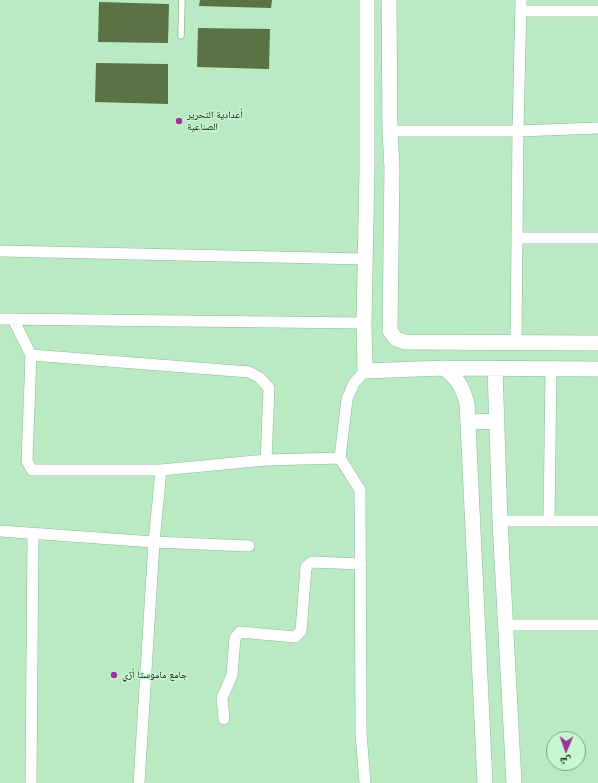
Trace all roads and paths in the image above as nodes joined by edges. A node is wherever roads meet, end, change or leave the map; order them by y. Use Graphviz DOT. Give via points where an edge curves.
graph roads {
  1 [pos="182,0"];
  2 [pos="367,0"];
  3 [pos="389,0"];
  4 [pos="521,0"];
  5 [pos="521,11"];
  6 [pos="598,11"];
  7 [pos="181,36"];
  8 [pos="598,128"];
  9 [pos="390,131"];
  10 [pos="518,131"];
  11 [pos="367,168"];
  12 [pos="392,168"];
  13 [pos="517,238"];
  14 [pos="598,238"];
  15 [pos="0,251"];
  16 [pos="365,259"];
  17 [pos="0,319"];
  18 [pos="13,319"];
  19 [pos="364,323"];
  20 [pos="516,342"];
  21 [pos="598,343"];
  22 [pos="31,355"];
  23 [pos="444,368"];
  24 [pos="495,369"];
  25 [pos="552,369"];
  26 [pos="598,369"];
  27 [pos="365,371"];
  28 [pos="497,421"];
  29 [pos="468,422"];
  30 [pos="340,458"];
  31 [pos="266,460"];
  32 [pos="161,470"];
  33 [pos="500,521"];
  34 [pos="549,521"];
  35 [pos="598,521"];
  36 [pos="0,531"];
  37 [pos="33,534"];
  38 [pos="154,542"];
  39 [pos="249,546"];
  40 [pos="360,564"];
  41 [pos="506,625"];
  42 [pos="598,625"];
  43 [pos="224,719"];
  44 [pos="31,783"];
  45 [pos="139,783"];
  46 [pos="365,783"];
  47 [pos="485,783"];
  48 [pos="514,783"];
  1 -- 7 [label="lane"];
  2 -- 11 [label="street"];
  3 -- 9 [label="street"];
  4 -- 5 [label="street"];
  5 -- 6 [label="street"];
  5 -- 10 [label="street"];
  8 -- 10 [label="street"];
  9 -- 10 [label="street"];
  9 -- 12 [label="street"];
  10 -- 13 [label="street"];
  11 -- 12 [label="street"];
  11 -- 16 [label="street"];
  12 -- 20 [label="street" via="390,331 396,339 405,342"];
  13 -- 14 [label="street"];
  13 -- 20 [label="street"];
  15 -- 16 [label="street"];
  16 -- 19 [label="street"];
  17 -- 18 [label="street"];
  18 -- 19 [label="street"];
  18 -- 22 [label="street"];
  19 -- 27 [label="street"];
  20 -- 21 [label="street"];
  22 -- 31 [label="street" via="249,372 260,378 269,388"];
  22 -- 32 [label="street" via="28,461 32,470"];
  23 -- 24 [label="street"];
  23 -- 27 [label="street"];
  23 -- 29 [label="street" via="454,377 464,394"];
  24 -- 25 [label="street"];
  24 -- 28 [label="street"];
  25 -- 26 [label="street"];
  25 -- 34 [label="street"];
  27 -- 30 [label="street" via="354,383 348,399"];
  28 -- 29 [label="street"];
  28 -- 33 [label="street"];
  29 -- 47 [label="street"];
  30 -- 31 [label="street"];
  30 -- 40 [label="street" via="360,490"];
  31 -- 32 [label="street"];
  32 -- 38 [label="street"];
  33 -- 34 [label="street"];
  33 -- 41 [label="street"];
  34 -- 35 [label="street"];
  36 -- 37 [label="street"];
  37 -- 38 [label="street"];
  37 -- 44 [label="street"];
  38 -- 39 [label="street"];
  38 -- 45 [label="street"];
  40 -- 43 [label="street" via="312,562 306,567 301,631 295,637 240,632 235,638 232,675 222,698"];
  40 -- 46 [label="street" via="361,733"];
  41 -- 42 [label="street"];
  41 -- 48 [label="street"];
}
